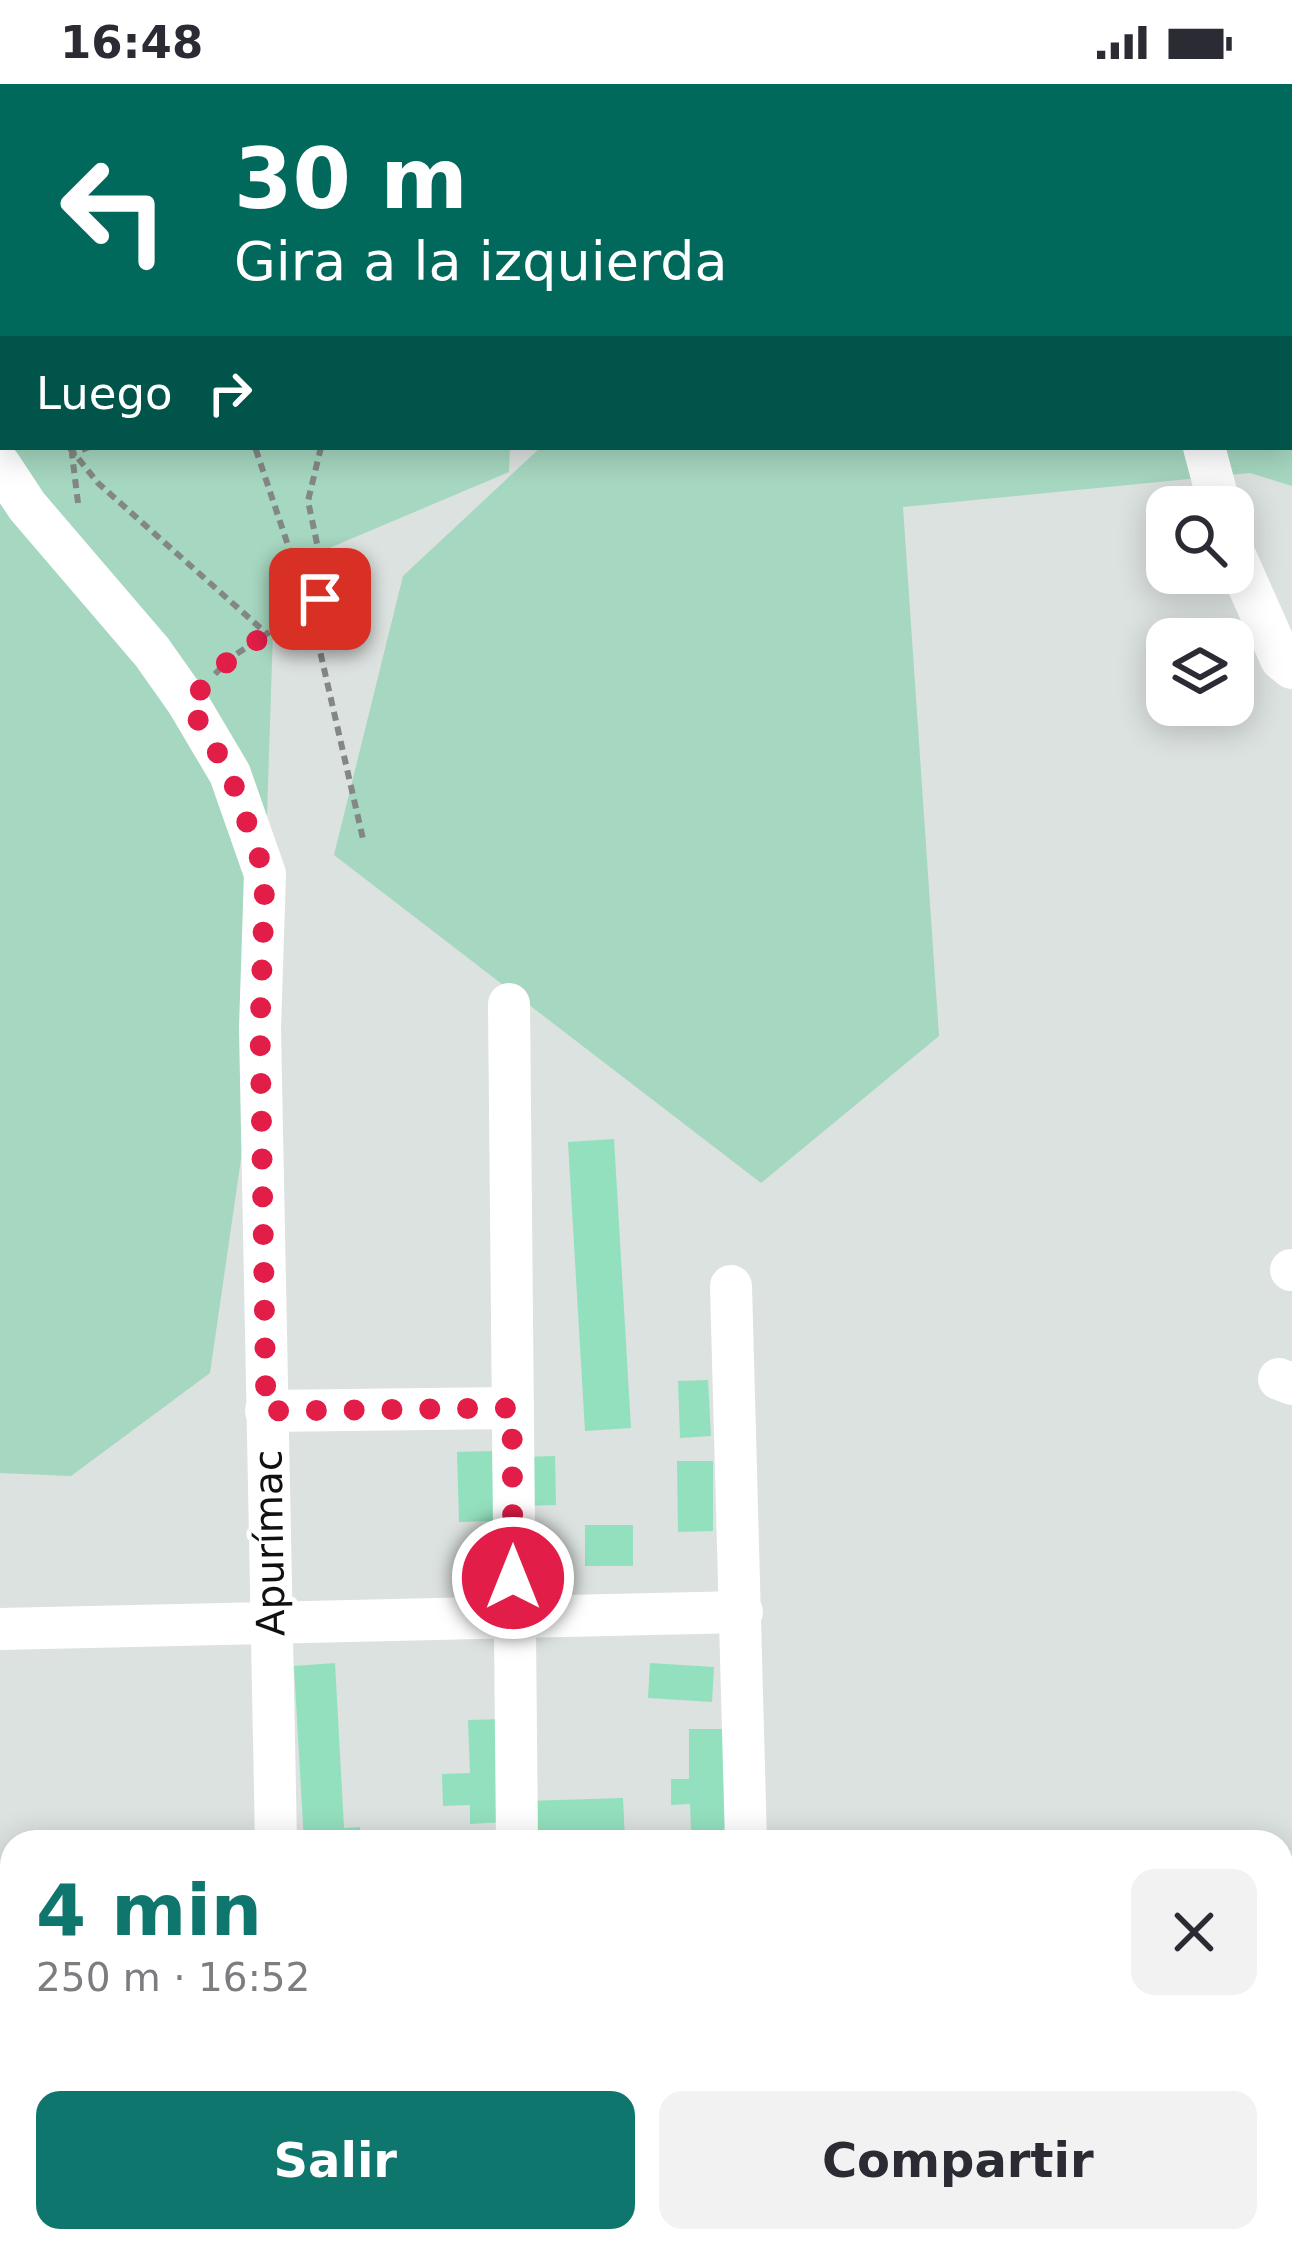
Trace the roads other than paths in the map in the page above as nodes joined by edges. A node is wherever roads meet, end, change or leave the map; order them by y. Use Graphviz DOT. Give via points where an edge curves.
graph roads {
  1 [pos="1205,450"];
  2 [pos="0,465"];
  3 [pos="1214,486"];
  4 [pos="1251,594"];
  5 [pos="1292,668"];
  6 [pos="509,1004"];
  7 [pos="730,1286"];
  8 [pos="512,1408"];
  9 [pos="266,1411"];
  10 [pos="742,1612"];
  11 [pos="513,1620"];
  12 [pos="270,1621"];
  13 [pos="0,1629"];
  14 [pos="276,1830"];
  15 [pos="518,1830"];
  16 [pos="746,1830"];
  1 -- 3 [label="street"];
  2 -- 9 [label="street, Apurímac" via="188,703 230,774 265,874"];
  4 -- 5 [label="street"];
  6 -- 8 [label="street"];
  7 -- 10 [label="street"];
  8 -- 9 [label="street"];
  8 -- 11 [label="street"];
  9 -- 12 [label="street, Apurímac"];
  10 -- 11 [label="street"];
  10 -- 16 [label="street"];
  11 -- 12 [label="street"];
  11 -- 15 [label="street"];
  12 -- 13 [label="street"];
  12 -- 14 [label="street, Apurímac"];
}
